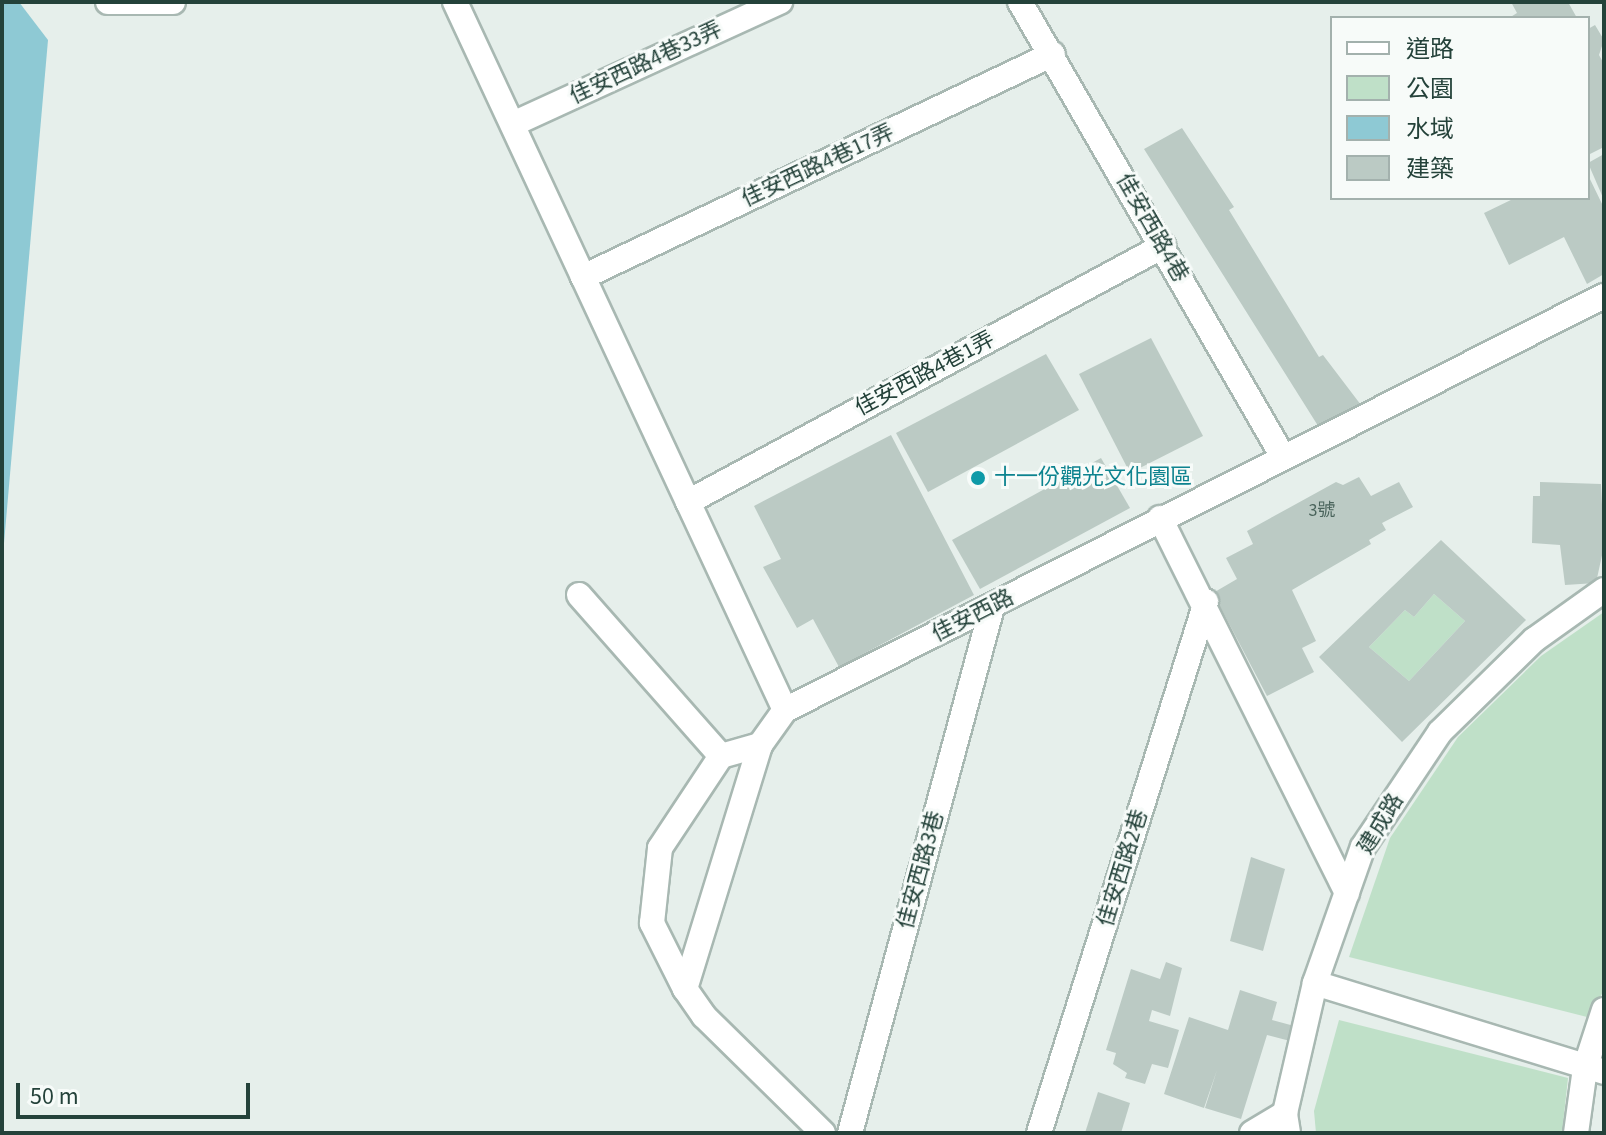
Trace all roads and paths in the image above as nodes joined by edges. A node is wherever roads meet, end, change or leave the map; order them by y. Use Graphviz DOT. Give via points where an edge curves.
graph roads {
  1 [pos="108,2"];
  2 [pos="173,2"];
  3 [pos="455,2"];
  4 [pos="780,2"];
  5 [pos="1020,2"];
  6 [pos="1053,54"];
  7 [pos="513,124"];
  8 [pos="1163,246"];
  9 [pos="583,277"];
  10 [pos="1604,296"];
  11 [pos="1282,455"];
  12 [pos="688,502"];
  13 [pos="1160,518"];
  14 [pos="1604,590"];
  15 [pos="579,595"];
  16 [pos="1206,602"];
  17 [pos="992,607"];
  18 [pos="785,710"];
  19 [pos="760,745"];
  20 [pos="721,756"];
  21 [pos="1347,893"];
  22 [pos="1315,983"];
  23 [pos="685,989"];
  24 [pos="1604,1010"];
  25 [pos="1594,1070"];
  26 [pos="1286,1123"];
  27 [pos="823,1133"];
  28 [pos="850,1133"];
  29 [pos="1039,1133"];
  30 [pos="1252,1133"];
  31 [pos="1576,1133"];
  1 -- 2 [label="street"];
  3 -- 7 [label="street"];
  4 -- 7 [label="street, 佳安西路4巷33弄"];
  5 -- 6 [label="street, 佳安西路4巷"];
  6 -- 8 [label="street, 佳安西路4巷"];
  6 -- 9 [label="street, 佳安西路4巷17弄"];
  7 -- 9 [label="street"];
  8 -- 11 [label="street, 佳安西路4巷"];
  8 -- 12 [label="street, 佳安西路4巷1弄"];
  9 -- 12 [label="street"];
  10 -- 11 [label="street, 佳安西路"];
  11 -- 13 [label="street, 佳安西路"];
  12 -- 18 [label="street"];
  13 -- 16 [label="street"];
  13 -- 17 [label="street, 佳安西路"];
  14 -- 21 [label="street, 建成路" via="1534,640 1440,732 1363,847"];
  15 -- 20 [label="street"];
  16 -- 21 [label="street"];
  16 -- 29 [label="street, 佳安西路2巷"];
  17 -- 18 [label="street, 佳安西路"];
  17 -- 28 [label="street, 佳安西路3巷"];
  18 -- 19 [label="street, 佳安西路"];
  19 -- 20 [label="street"];
  19 -- 23 [label="street, 佳安西路"];
  20 -- 23 [label="street" via="660,848 652,923"];
  21 -- 22 [label="street, 建成路"];
  22 -- 25 [label="street"];
  22 -- 26 [label="street, 建成路"];
  23 -- 27 [label="street" via="704,1016"];
  24 -- 25 [label="street"];
  25 -- 31 [label="street"];
  26 -- 30 [label="street"];
}
